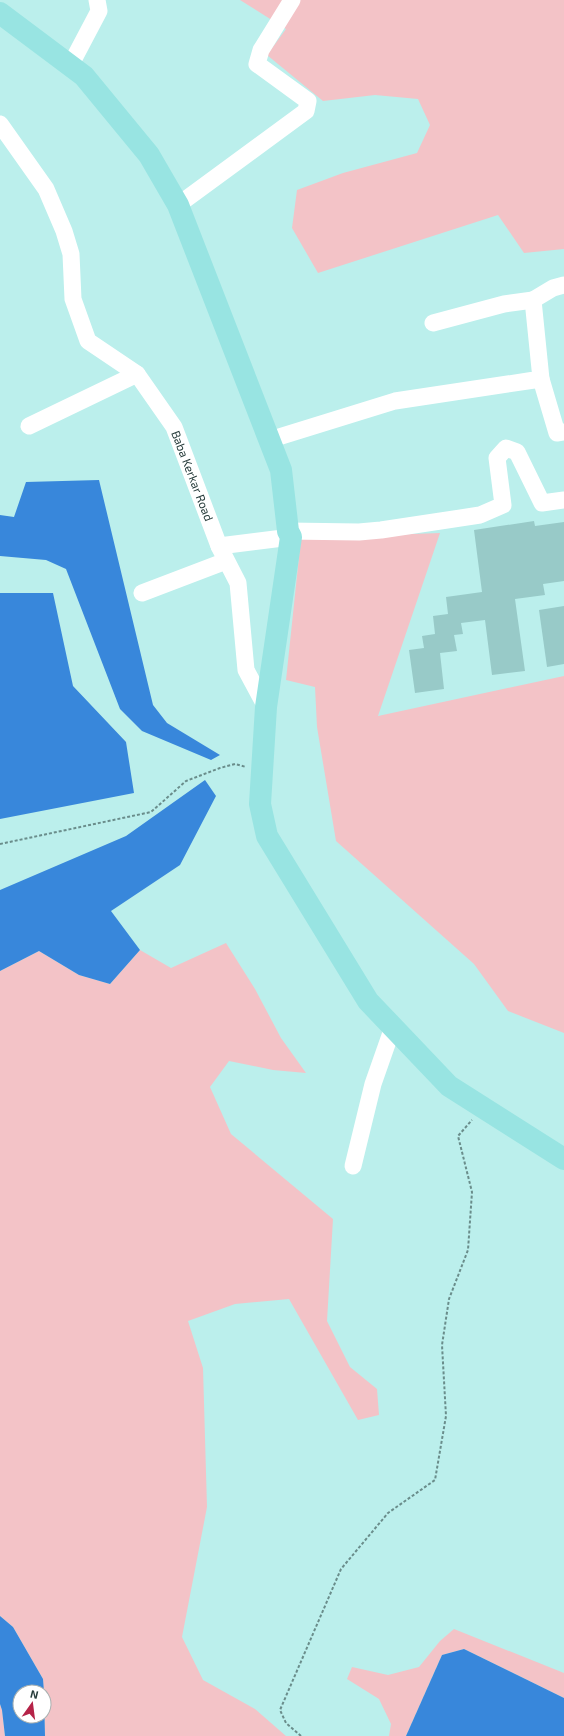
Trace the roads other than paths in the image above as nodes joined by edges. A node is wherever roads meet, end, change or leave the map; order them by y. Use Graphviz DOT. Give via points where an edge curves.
graph roads {
  1 [pos="97,0"];
  2 [pos="292,0"];
  3 [pos="0,13"];
  4 [pos="70,66"];
  5 [pos="0,124"];
  6 [pos="178,205"];
  7 [pos="564,284"];
  8 [pos="533,300"];
  9 [pos="433,323"];
  10 [pos="137,374"];
  11 [pos="541,379"];
  12 [pos="29,426"];
  13 [pos="564,432"];
  14 [pos="269,440"];
  15 [pos="564,500"];
  16 [pos="290,534"];
  17 [pos="223,554"];
  18 [pos="142,593"];
  19 [pos="266,707"];
  20 [pos="393,1027"];
  21 [pos="564,1159"];
  22 [pos="353,1166"];
  1 -- 4 [label="street" via="99,10"];
  2 -- 6 [label="street" via="261,50 257,64 308,101 306,111"];
  3 -- 4 [label="main road"];
  4 -- 6 [label="main road" via="84,76 149,155"];
  5 -- 10 [label="street, Baba Kerkar Road" via="46,189 64,231 71,254 73,299 88,341"];
  6 -- 14 [label="main road"];
  7 -- 8 [label="street"];
  8 -- 9 [label="street" via="504,304"];
  8 -- 11 [label="street"];
  10 -- 12 [label="street"];
  10 -- 17 [label="street, Baba Kerkar Road" via="174,427"];
  11 -- 13 [label="street" via="558,432"];
  11 -- 14 [label="street" via="395,401"];
  14 -- 16 [label="main road" via="281,470"];
  15 -- 16 [label="street" via="542,503 517,452 506,448 497,458 503,505 480,515 359,532"];
  16 -- 17 [label="street"];
  16 -- 19 [label="main road"];
  17 -- 18 [label="street"];
  17 -- 19 [label="street, Baba Kerkar Road" via="238,583 246,670"];
  19 -- 20 [label="main road" via="260,804 267,836 368,1002"];
  20 -- 21 [label="main road" via="449,1086"];
  20 -- 22 [label="street" via="373,1084"];
}
